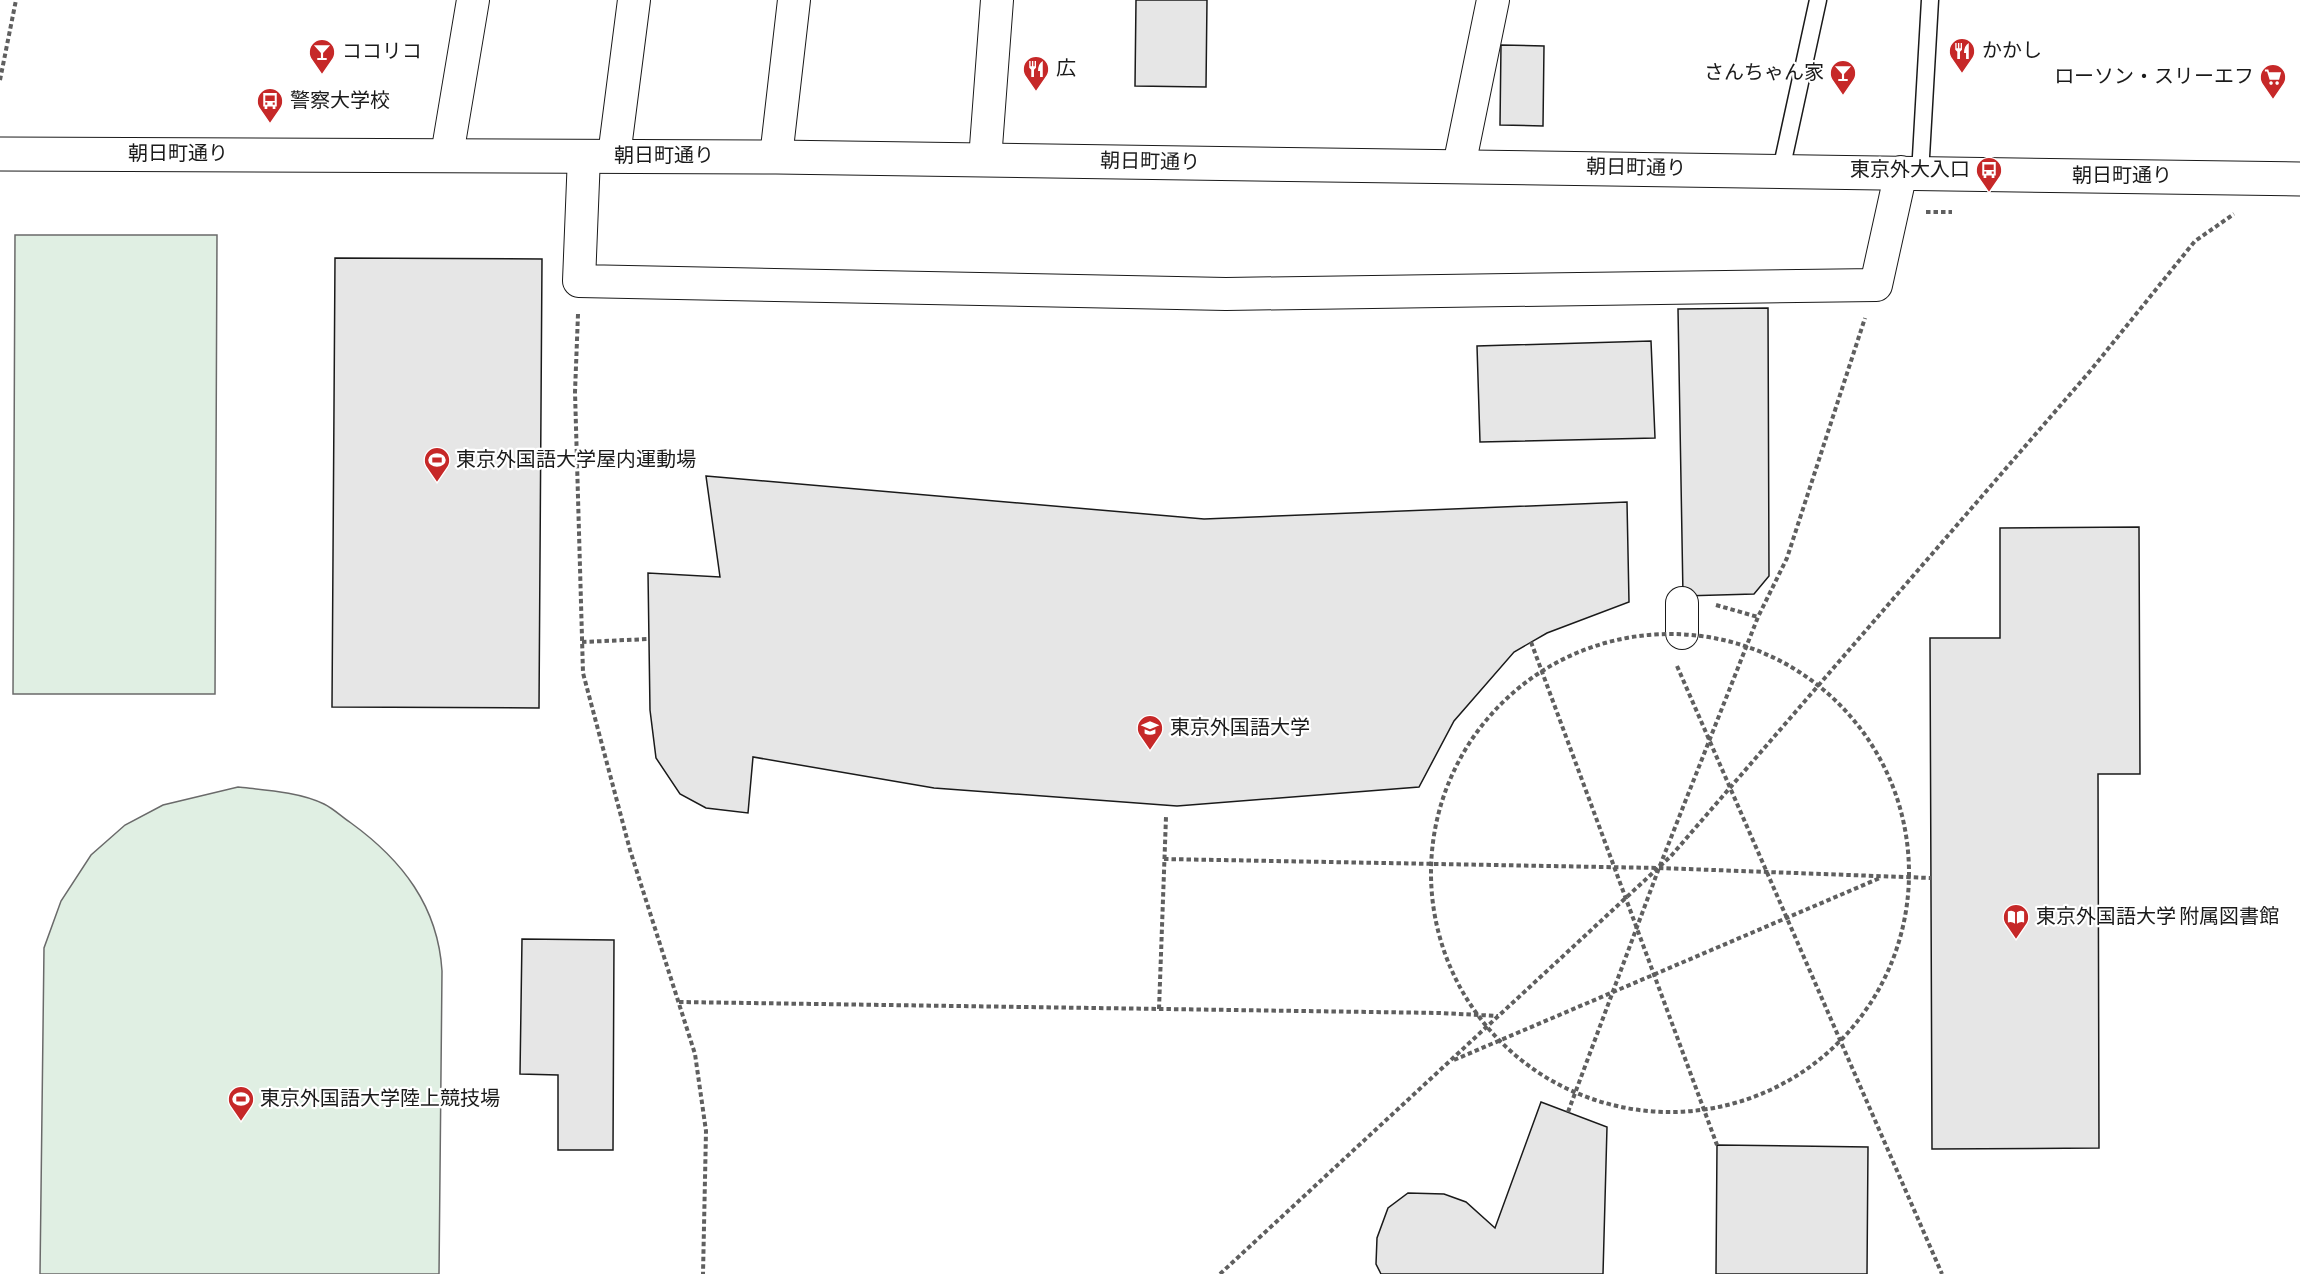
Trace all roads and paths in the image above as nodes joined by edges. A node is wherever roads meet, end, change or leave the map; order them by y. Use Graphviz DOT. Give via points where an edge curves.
graph roads {
  1 [pos="16,0"];
  2 [pos="473,0"];
  3 [pos="634,0"];
  4 [pos="794,0"];
  5 [pos="997,0"];
  6 [pos="1493,0"];
  7 [pos="1818,0"];
  8 [pos="1930,0"];
  9 [pos="0,80"];
  10 [pos="0,154"];
  11 [pos="447,155"];
  12 [pos="599,156"];
  13 [pos="776,157"];
  14 [pos="985,160"];
  15 [pos="1459,166"];
  16 [pos="1781,170"];
  17 [pos="1910,173"];
  18 [pos="2300,179"];
  19 [pos="2237,212"];
  20 [pos="579,281"];
  21 [pos="1876,285"];
  22 [pos="1758,617"];
  23 [pos="1673,632"];
  24 [pos="650,639"];
  25 [pos="582,642"];
  26 [pos="1531,642"];
  27 [pos="1709,740"];
  28 [pos="1730,788"];
  29 [pos="1166,817"];
  30 [pos="1164,859"];
  31 [pos="1614,867"];
  32 [pos="1659,868"];
  33 [pos="1766,872"];
  34 [pos="1883,876"];
  35 [pos="1931,878"];
  36 [pos="1626,898"];
  37 [pos="1786,918"];
  38 [pos="1636,928"];
  39 [pos="1654,974"];
  40 [pos="1613,992"];
  41 [pos="679,1002"];
  42 [pos="1159,1009"];
  43 [pos="1498,1016"];
  44 [pos="1449,1061"];
  45 [pos="1568,1112"];
  46 [pos="1717,1145"];
  47 [pos="703,1274"];
  48 [pos="1221,1274"];
  49 [pos="1942,1274"];
  1 -- 9 [label="path"];
  2 -- 11 [label="street"];
  3 -- 12 [label="street"];
  4 -- 13 [label="street"];
  5 -- 14 [label="street"];
  6 -- 15 [label="street"];
  7 -- 16 [label="lane"];
  8 -- 17 [label="lane"];
  10 -- 11 [label="street, 朝日町通り"];
  11 -- 12 [label="street, 朝日町通り"];
  12 -- 13 [label="street, 朝日町通り"];
  12 -- 20 [label="street"];
  13 -- 14 [label="street, 朝日町通り"];
  14 -- 15 [label="street, 朝日町通り"];
  15 -- 16 [label="street, 朝日町通り"];
  16 -- 17 [label="street, 朝日町通り"];
  17 -- 18 [label="street, 朝日町通り"];
  17 -- 21 [label="street"];
  19 -- 28 [label="path" via="2195,241 2091,370"];
  20 -- 21 [label="street" via="1226,294"];
  20 -- 25 [label="path" via="575,392"];
  21 -- 22 [label="path" via="1787,558"];
  22 -- 23 [label="path" via="1707,603"];
  22 -- 27 [label="path"];
  23 -- 23 [label="path, bridge" via="1602,642 1564,657 1529,678 1506,698 1473,736 1453,771 1439,810 1432,850 1432,891 1438,931 1451,970 1470,1005 1495,1037 1560,1086 1597,1102 1637,1111 1677,1113 1718,1108 1757,1097 1793,1079 1826,1055 1855,1026 1878,992 1895,955 1906,916 1910,875 1907,834 1897,795 1858,724 1830,693 1798,669 1762,650 1722,638"];
  23 -- 27 [label="path"];
  24 -- 25 [label="path"];
  25 -- 41 [label="path" via="583,673 630,850"];
  26 -- 31 [label="path"];
  27 -- 28 [label="path"];
  27 -- 32 [label="path"];
  28 -- 32 [label="path"];
  28 -- 33 [label="path"];
  29 -- 30 [label="path"];
  30 -- 31 [label="path"];
  30 -- 42 [label="path"];
  31 -- 32 [label="path"];
  31 -- 36 [label="path"];
  32 -- 33 [label="path"];
  32 -- 36 [label="path"];
  32 -- 38 [label="path"];
  33 -- 34 [label="path"];
  33 -- 37 [label="path"];
  34 -- 35 [label="path"];
  34 -- 37 [label="path"];
  36 -- 38 [label="path"];
  36 -- 43 [label="path"];
  37 -- 39 [label="path"];
  37 -- 49 [label="path"];
  38 -- 39 [label="path"];
  38 -- 40 [label="path"];
  39 -- 40 [label="path"];
  39 -- 46 [label="path"];
  40 -- 44 [label="path"];
  40 -- 45 [label="path"];
  41 -- 42 [label="path"];
  41 -- 47 [label="path" via="695,1054 706,1131"];
  42 -- 43 [label="path"];
  43 -- 44 [label="path"];
  44 -- 48 [label="path"];
}
